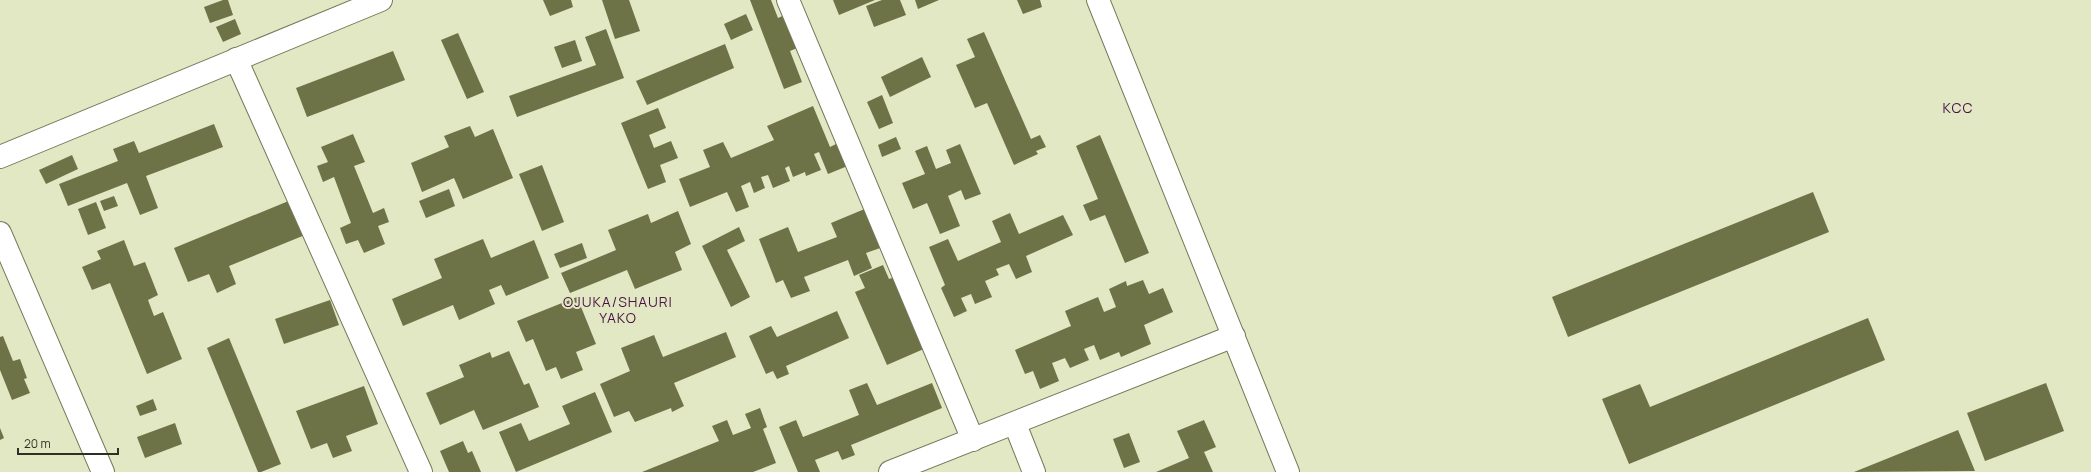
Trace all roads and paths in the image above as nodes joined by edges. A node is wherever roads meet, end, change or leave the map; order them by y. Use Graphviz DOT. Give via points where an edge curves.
graph roads {
  1 [pos="381,0"];
  2 [pos="788,0"];
  3 [pos="1098,0"];
  4 [pos="236,59"];
  5 [pos="0,157"];
  6 [pos="0,233"];
  7 [pos="1234,336"];
  8 [pos="1015,424"];
  9 [pos="973,440"];
  10 [pos="103,472"];
  11 [pos="421,472"];
  12 [pos="890,472"];
  13 [pos="1034,472"];
  14 [pos="1288,472"];
  1 -- 4 [label="street"];
  2 -- 9 [label="street"];
  3 -- 7 [label="street"];
  4 -- 5 [label="street"];
  4 -- 11 [label="street"];
  6 -- 10 [label="street"];
  7 -- 8 [label="street"];
  7 -- 14 [label="street"];
  8 -- 9 [label="street"];
  8 -- 13 [label="street"];
  9 -- 12 [label="street"];
}
